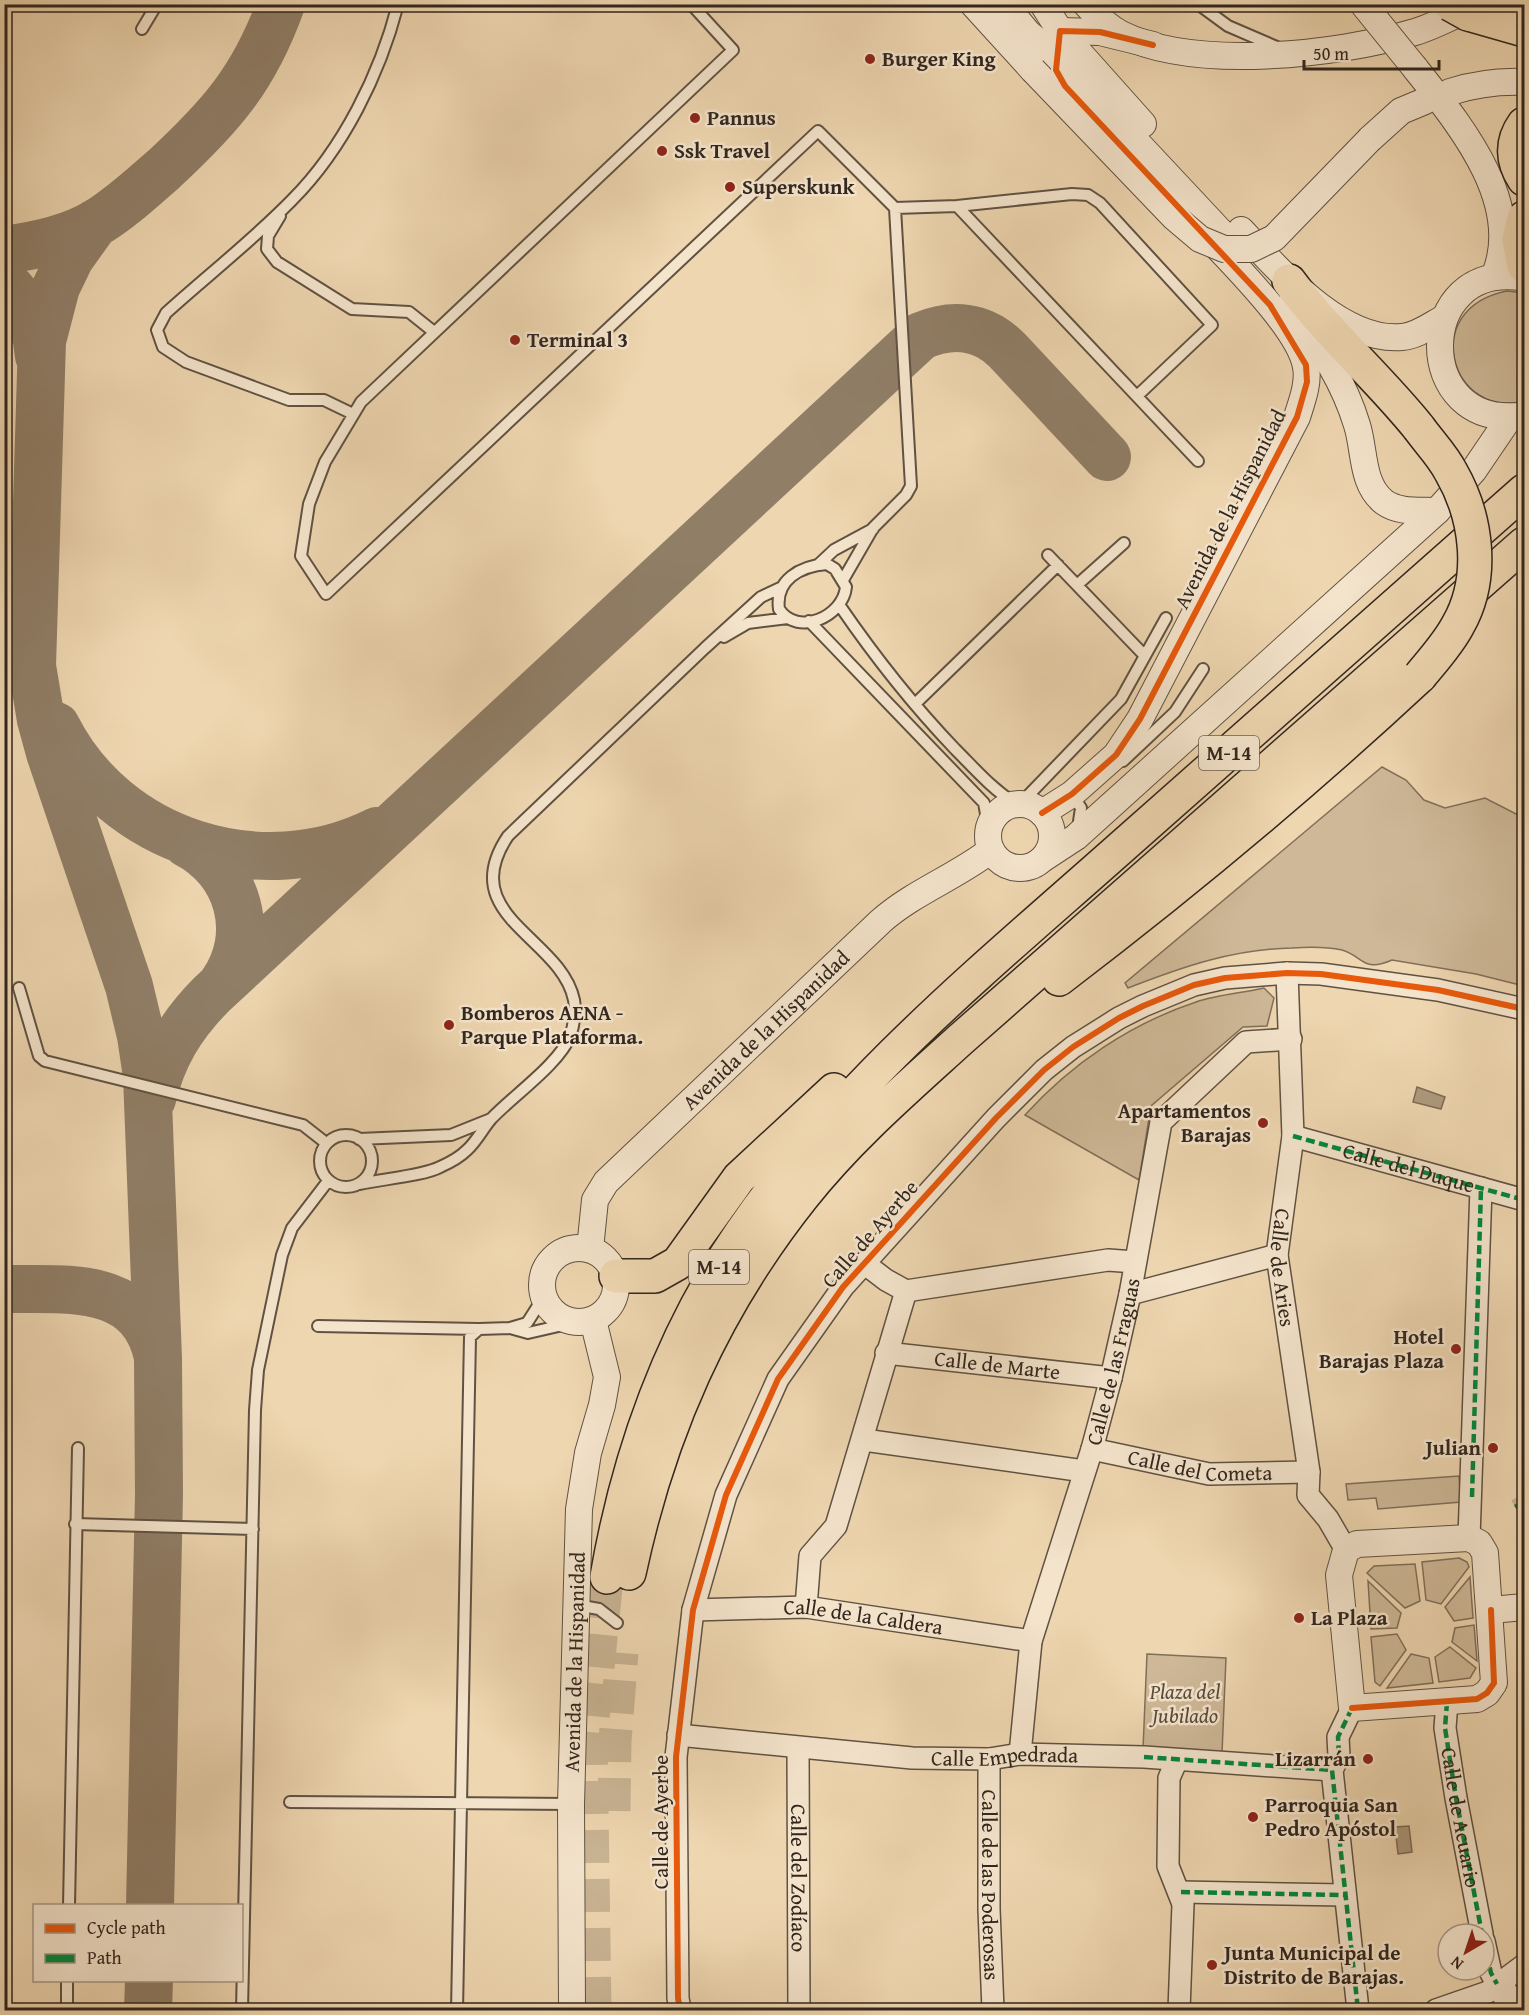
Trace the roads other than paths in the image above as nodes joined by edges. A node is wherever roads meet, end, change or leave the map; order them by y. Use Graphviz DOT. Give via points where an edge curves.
graph roads {
  1 [pos="157,4"];
  2 [pos="398,4"];
  3 [pos="691,4"];
  4 [pos="1009,4"];
  5 [pos="1043,4"];
  6 [pos="1086,4"];
  7 [pos="1198,4"];
  8 [pos="1364,4"];
  9 [pos="1450,4"];
  10 [pos="1477,4"];
  11 [pos="987,9"];
  12 [pos="142,28"];
  13 [pos="1523,28"];
  14 [pos="1060,31"];
  15 [pos="1153,45"];
  16 [pos="1293,54"];
  17 [pos="1057,57"];
  18 [pos="1524,82"];
  19 [pos="1450,92"];
  20 [pos="1425,101"];
  21 [pos="1524,124"];
  22 [pos="1524,179"];
  23 [pos="287,205"];
  24 [pos="957,206"];
  25 [pos="895,208"];
  26 [pos="1524,218"];
  27 [pos="1524,266"];
  28 [pos="1494,277"];
  29 [pos="1524,278"];
  30 [pos="1289,281"];
  31 [pos="1444,318"];
  32 [pos="434,332"];
  33 [pos="1137,396"];
  34 [pos="1466,402"];
  35 [pos="353,414"];
  36 [pos="1517,416"];
  37 [pos="1198,460"];
  38 [pos="1474,470"];
  39 [pos="1524,491"];
  40 [pos="1437,511"];
  41 [pos="873,528"];
  42 [pos="1124,543"];
  43 [pos="1524,544"];
  44 [pos="1048,555"];
  45 [pos="818,565"];
  46 [pos="1058,565"];
  47 [pos="843,580"];
  48 [pos="1077,585"];
  49 [pos="780,588"];
  50 [pos="840,606"];
  51 [pos="788,618"];
  52 [pos="1166,618"];
  53 [pos="809,621"];
  54 [pos="705,648"];
  55 [pos="1145,656"];
  56 [pos="1203,669"];
  57 [pos="915,704"];
  58 [pos="1119,797"];
  59 [pos="1077,801"];
  60 [pos="1031,809"];
  61 [pos="1076,837"];
  62 [pos="990,840"];
  63 [pos="1044,858"];
  64 [pos="1287,973"];
  65 [pos="19,988"];
  66 [pos="1524,1009"];
  67 [pos="933,1015"];
  68 [pos="961,1039"];
  69 [pos="1291,1039"];
  70 [pos="491,1119"];
  71 [pos="1293,1136"];
  72 [pos="359,1138"];
  73 [pos="326,1143"];
  74 [pos="328,1181"];
  75 [pos="360,1184"];
  76 [pos="1481,1188"];
  77 [pos="1524,1200"];
  78 [pos="590,1249"];
  79 [pos="1276,1255"];
  80 [pos="1135,1262"];
  81 [pos="865,1264"];
  82 [pos="616,1276"];
  83 [pos="906,1291"];
  84 [pos="1130,1294"];
  85 [pos="543,1298"];
  86 [pos="585,1321"];
  87 [pos="318,1326"];
  88 [pos="479,1329"];
  89 [pos="510,1329"];
  90 [pos="886,1353"];
  91 [pos="1111,1378"];
  92 [pos="864,1440"];
  93 [pos="78,1448"];
  94 [pos="1092,1449"];
  95 [pos="1084,1471"];
  96 [pos="1309,1472"];
  97 [pos="75,1524"];
  98 [pos="253,1530"];
  99 [pos="1469,1538"];
  100 [pos="1346,1550"];
  101 [pos="576,1605"];
  102 [pos="1524,1606"];
  103 [pos="806,1607"];
  104 [pos="693,1610"];
  105 [pos="1491,1610"];
  106 [pos="617,1623"];
  107 [pos="1031,1641"];
  108 [pos="1447,1702"];
  109 [pos="1352,1708"];
  110 [pos="678,1735"];
  111 [pos="798,1748"];
  112 [pos="1020,1754"];
  113 [pos="989,1759"];
  114 [pos="1178,1760"];
  115 [pos="1332,1770"];
  116 [pos="290,1802"];
  117 [pos="461,1802"];
  118 [pos="571,1804"];
  119 [pos="1181,1892"];
  120 [pos="1344,1895"];
  121 [pos="69,1904"];
  122 [pos="1480,1922"];
  123 [pos="1524,1965"];
  124 [pos="243,1966"];
  125 [pos="68,1982"];
  126 [pos="243,1982"];
  127 [pos="1497,1984"];
  128 [pos="67,2010"];
  129 [pos="242,2010"];
  130 [pos="457,2010"];
  131 [pos="572,2010"];
  132 [pos="680,2010"];
  133 [pos="799,2010"];
  134 [pos="993,2010"];
  135 [pos="1179,2010"];
  136 [pos="1358,2010"];
  137 [pos="1436,2010"];
  138 [pos="1510,2010"];
  1 -- 12 [label="lane"];
  2 -- 23 [label="lane" via="353,116 324,162"];
  3 -- 32 [label="lane" via="733,50"];
  4 -- 14 [label="street"];
  5 -- 14 [label="street"];
  6 -- 15 [label="street" via="1122,34"];
  7 -- 16 [label="lane" via="1228,26"];
  8 -- 28 [label="street, bridge" via="1454,119 1495,194 1504,242"];
  9 -- 13 [label="highway, bridge" via="1468,14"];
  10 -- 16 [label="street" via="1417,32 1356,46"];
  11 -- 17 [label="street" via="1028,33"];
  11 -- 20 [label="street, bridge" via="1033,70 1174,217 1200,239 1224,249 1251,249 1274,238 1370,139 1401,111"];
  14 -- 15 [label="street" via="1100,32"];
  14 -- 17 [label="street, Avenida de la Hispanidad"];
  14 -- 30 [label="street"];
  15 -- 16 [label="street" via="1216,55"];
  17 -- 40 [label="street" via="1304,324 1335,371 1357,425 1374,491 1396,509"];
  17 -- 59 [label="street, Avenida de la Hispanidad" via="1056,70 1065,86 1270,305 1306,364 1297,417 1140,718 1116,755"];
  18 -- 19 [label="street" via="1469,85"];
  21 -- 22 [label="highway" via="1514,157"];
  23 -- 32 [label="lane" via="268,236 267,249 277,262 352,309 409,312"];
  23 -- 35 [label="lane" via="166,313 157,330 163,347 186,362 289,400 324,400"];
  24 -- 25 [label="lane"];
  24 -- 33 [label="lane"];
  24 -- 33 [label="lane" via="1088,195 1100,203 1212,325"];
  25 -- 35 [label="lane" via="818,130 326,594 301,556 309,504 325,462"];
  25 -- 41 [label="lane" via="911,486"];
  26 -- 27 [label="highway" via="1519,240"];
  28 -- 29 [label="street"];
  28 -- 31 [label="street" via="1473,285 1456,299"];
  30 -- 31 [label="street" via="1334,316 1370,334 1405,337"];
  30 -- 68 [label="highway, bridge" via="1309,308 1396,399 1450,470 1462,494 1475,544 1474,575 1460,623 1420,676 1142,916 1010,1016"];
  31 -- 34 [label="street" via="1438,340 1440,364 1450,385"];
  32 -- 35 [label="lane"];
  33 -- 37 [label="lane"];
  34 -- 36 [label="street" via="1487,413"];
  34 -- 38 [label="street" via="1478,430"];
  36 -- 38 [label="street, Avenida de la Hispanidad"];
  38 -- 40 [label="street, Avenida de la Hispanidad"];
  39 -- 67 [label="highway, M-14"];
  40 -- 58 [label="street, Avenida de la Hispanidad"];
  41 -- 45 [label="lane" via="834,550"];
  41 -- 47 [label="lane"];
  42 -- 48 [label="lane"];
  43 -- 68 [label="highway, M-14"];
  44 -- 46 [label="lane"];
  45 -- 47 [label="lane" via="827,564"];
  45 -- 49 [label="lane" via="789,577"];
  46 -- 48 [label="lane"];
  46 -- 57 [label="lane"];
  47 -- 50 [label="lane" via="846,586"];
  48 -- 55 [label="lane"];
  49 -- 51 [label="lane" via="779,609"];
  49 -- 54 [label="lane" via="761,597"];
  50 -- 53 [label="lane" via="828,616"];
  50 -- 57 [label="lane"];
  51 -- 53 [label="lane"];
  51 -- 54 [label="lane" via="748,623"];
  52 -- 55 [label="lane"];
  53 -- 62 [label="lane" via="984,803"];
  54 -- 70 [label="lane" via="508,836 498,850 493,884 499,902 570,986 574,1020 560,1053"];
  55 -- 60 [label="lane" via="1121,699"];
  56 -- 59 [label="lane" via="1175,712"];
  57 -- 60 [label="lane" via="996,791"];
  58 -- 59 [label="street, Avenida de la Hispanidad"];
  58 -- 61 [label="street, Avenida de la Hispanidad"];
  59 -- 60 [label="street, Avenida de la Hispanidad"];
  59 -- 61 [label="lane"];
  60 -- 62 [label="street" via="998,813"];
  60 -- 63 [label="street" via="1052,837"];
  61 -- 63 [label="street, Avenida de la Hispanidad"];
  62 -- 63 [label="street" via="1004,863 1022,868"];
  62 -- 78 [label="street, Avenida de la Hispanidad" via="967,869 903,902 881,921 606,1182 594,1200"];
  64 -- 66 [label="street, Calle de Ayerbe" via="1438,990"];
  64 -- 69 [label="street, Calle de Aries"];
  64 -- 81 [label="street, Calle de Ayerbe" via="1194,985 1143,1005 1073,1047 996,1118"];
  65 -- 73 [label="lane" via="39,1056 45,1061 303,1125"];
  67 -- 68 [label="highway, M-14" via="800,1154 708,1285 661,1384 635,1456 616,1524 618,1577 684,1393 730,1300 760,1252 804,1195 889,1104"];
  67 -- 82 [label="highway" via="890,1041 754,1162 711,1213 678,1263 655,1276"];
  69 -- 71 [label="street, Calle de Aries"];
  69 -- 80 [label="street, Calle de las Fraguas" via="1246,1042 1161,1122"];
  70 -- 72 [label="lane" via="451,1135"];
  70 -- 75 [label="lane" via="466,1151 438,1168"];
  71 -- 76 [label="street, Calle del Duque"];
  71 -- 79 [label="street, Calle de Aries"];
  72 -- 73 [label="lane" via="342,1135"];
  72 -- 75 [label="lane" via="372,1161 371,1170"];
  73 -- 74 [label="lane" via="319,1159"];
  74 -- 75 [label="lane" via="345,1188"];
  74 -- 98 [label="lane" via="292,1228 282,1255 258,1370"];
  76 -- 77 [label="street, Calle del Duque"];
  76 -- 99 [label="street"];
  78 -- 82 [label="street" via="610,1264"];
  78 -- 85 [label="street" via="567,1249 552,1259 542,1274"];
  79 -- 84 [label="street"];
  79 -- 96 [label="street, Calle de Aries"];
  80 -- 83 [label="street" via="1108,1260"];
  80 -- 84 [label="street, Calle de las Fraguas"];
  81 -- 83 [label="street"];
  81 -- 104 [label="street, Calle de Ayerbe" via="843,1287 778,1379 726,1496"];
  82 -- 86 [label="street" via="612,1302 604,1313"];
  83 -- 90 [label="street"];
  84 -- 91 [label="street, Calle de las Fraguas"];
  85 -- 86 [label="street" via="562,1319"];
  85 -- 89 [label="lane" via="527,1323"];
  86 -- 89 [label="lane" via="528,1333"];
  86 -- 101 [label="street, Avenida de la Hispanidad" via="607,1377 579,1509"];
  87 -- 88 [label="lane"];
  88 -- 89 [label="lane"];
  88 -- 117 [label="lane" via="470,1337"];
  90 -- 91 [label="street, Calle de Marte"];
  90 -- 92 [label="street"];
  91 -- 94 [label="street, Calle de las Fraguas"];
  92 -- 95 [label="street"];
  92 -- 103 [label="street" via="836,1526 810,1556"];
  93 -- 97 [label="lane"];
  94 -- 95 [label="street, Calle de las Fraguas"];
  94 -- 96 [label="street, Calle del Cometa" via="1209,1474"];
  95 -- 107 [label="street, Calle de las Fraguas"];
  96 -- 100 [label="street, Calle de Aries" via="1308,1495"];
  97 -- 98 [label="lane"];
  97 -- 121 [label="lane"];
  98 -- 124 [label="lane"];
  99 -- 100 [label="street" via="1357,1544"];
  99 -- 105 [label="street" via="1479,1543 1485,1553"];
  100 -- 109 [label="street" via="1340,1575"];
  101 -- 106 [label="lane" via="599,1609"];
  101 -- 118 [label="street, Avenida de la Hispanidad"];
  102 -- 105 [label="street"];
  103 -- 104 [label="street, Calle de la Caldera"];
  103 -- 107 [label="street, Calle de la Caldera"];
  104 -- 110 [label="street, Calle de Ayerbe"];
  105 -- 108 [label="street" via="1494,1683 1478,1699"];
  107 -- 112 [label="street, Calle de las Fraguas"];
  108 -- 109 [label="street"];
  108 -- 122 [label="street, Calle de Acuario" via="1445,1728"];
  109 -- 115 [label="street" via="1338,1737 1339,1756"];
  110 -- 111 [label="street, Calle Empedrada"];
  110 -- 132 [label="street, Calle de Ayerbe"];
  111 -- 113 [label="street, Calle Empedrada" via="912,1758"];
  111 -- 133 [label="street, Calle del Zodíaco"];
  112 -- 113 [label="street, Calle Empedrada"];
  112 -- 114 [label="street, Calle Empedrada"];
  113 -- 134 [label="street, Calle de las Poderosas"];
  114 -- 115 [label="street, Calle Empedrada"];
  114 -- 119 [label="street" via="1169,1778 1168,1866"];
  115 -- 120 [label="street"];
  116 -- 117 [label="lane"];
  117 -- 118 [label="lane"];
  117 -- 130 [label="lane"];
  118 -- 131 [label="street, Avenida de la Hispanidad"];
  119 -- 120 [label="street"];
  119 -- 135 [label="street"];
  120 -- 136 [label="street"];
  123 -- 127 [label="street"];
  125 -- 128 [label="lane"];
  126 -- 129 [label="lane"];
  127 -- 137 [label="street" via="1488,1992"];
  127 -- 138 [label="street" via="1506,1995"];
}
